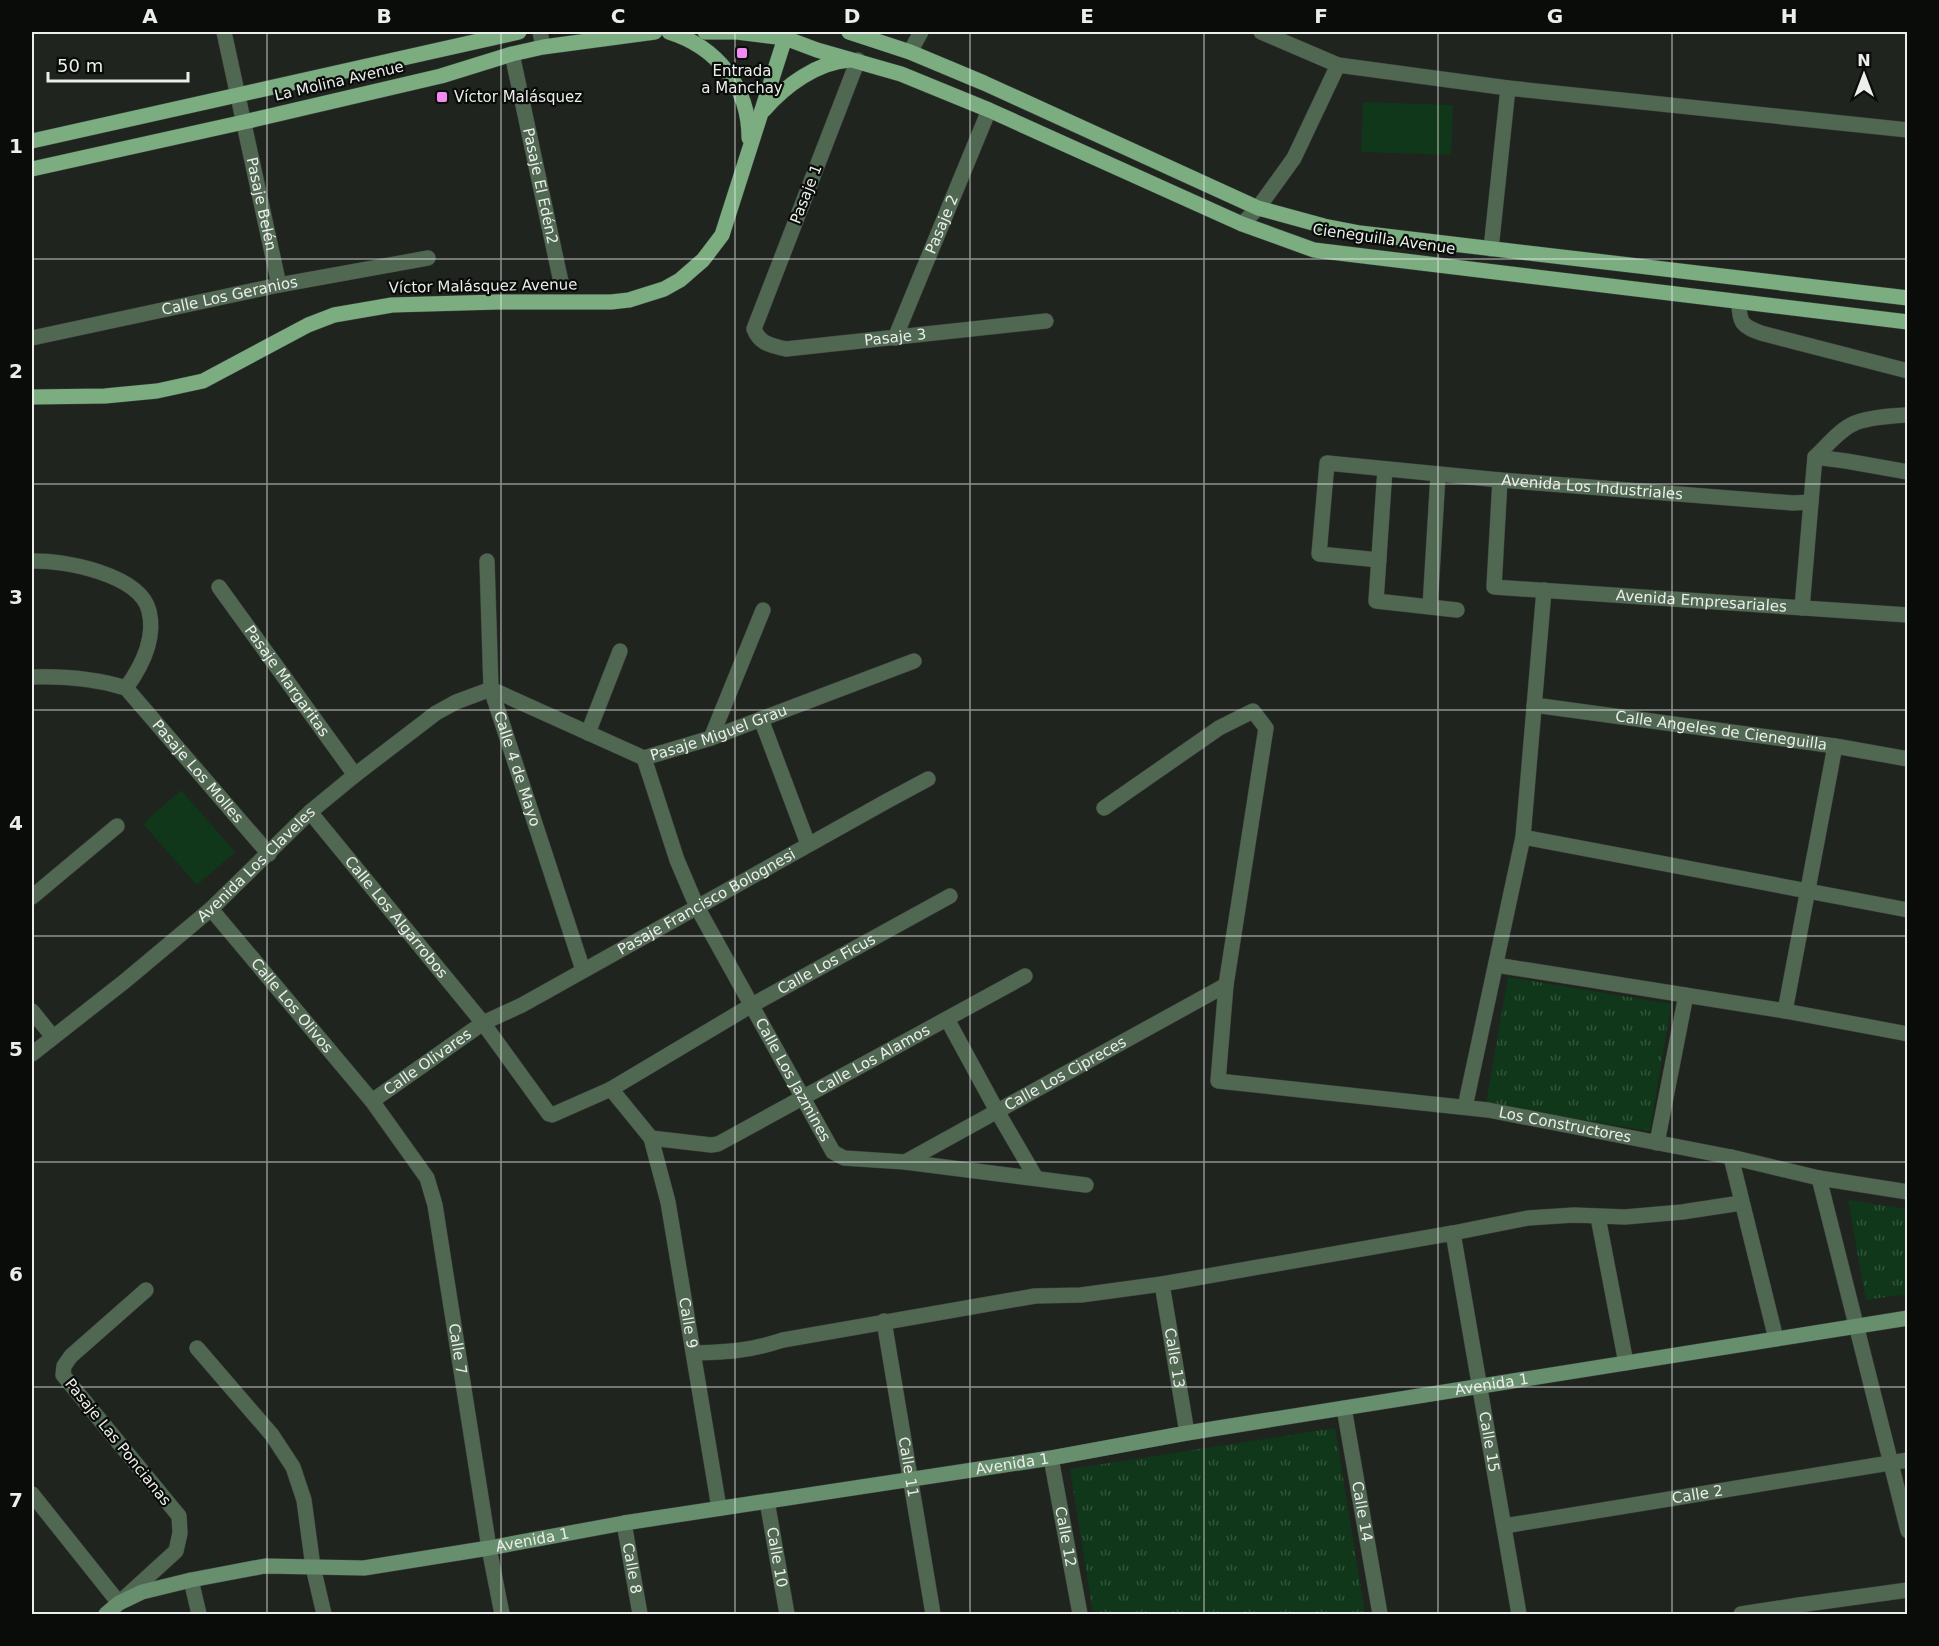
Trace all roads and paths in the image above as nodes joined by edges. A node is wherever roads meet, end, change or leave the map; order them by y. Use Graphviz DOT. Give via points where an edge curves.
graph roads {
  1 [pos="224,32"];
  2 [pos="519,32"];
  3 [pos="540,32"];
  4 [pos="655,32"];
  5 [pos="669,32"];
  6 [pos="705,32"];
  7 [pos="849,32"];
  8 [pos="921,32"];
  9 [pos="1261,32"];
  10 [pos="786,34"];
  11 [pos="543,47"];
  12 [pos="910,52"];
  13 [pos="512,54"];
  14 [pos="858,60"];
  15 [pos="1338,65"];
  16 [pos="1508,88"];
  17 [pos="238,95"];
  18 [pos="989,110"];
  19 [pos="760,114"];
  20 [pos="244,122"];
  21 [pos="1908,130"];
  22 [pos="32,141"];
  23 [pos="747,151"];
  24 [pos="32,169"];
  25 [pos="1258,208"];
  26 [pos="1242,224"];
  27 [pos="1491,249"];
  28 [pos="428,258"];
  29 [pos="561,282"];
  30 [pos="279,285"];
  31 [pos="1908,298"];
  32 [pos="1739,302"];
  33 [pos="1046,321"];
  34 [pos="1908,322"];
  35 [pos="754,329"];
  36 [pos="32,338"];
  37 [pos="895,338"];
  38 [pos="1908,371"];
  39 [pos="32,397"];
  40 [pos="1908,415"];
  41 [pos="1815,457"];
  42 [pos="1385,469"];
  43 [pos="1908,472"];
  44 [pos="1438,474"];
  45 [pos="1500,480"];
  46 [pos="1811,502"];
  47 [pos="1379,560"];
  48 [pos="32,561"];
  49 [pos="487,561"];
  50 [pos="219,587"];
  51 [pos="1544,590"];
  52 [pos="1430,607"];
  53 [pos="1802,608"];
  54 [pos="763,610"];
  55 [pos="1457,610"];
  56 [pos="1908,615"];
  57 [pos="620,651"];
  58 [pos="914,661"];
  59 [pos="32,677"];
  60 [pos="126,688"];
  61 [pos="491,689"];
  62 [pos="1534,705"];
  63 [pos="761,719"];
  64 [pos="588,733"];
  65 [pos="711,738"];
  66 [pos="1835,746"];
  67 [pos="644,758"];
  68 [pos="1908,759"];
  69 [pos="355,775"];
  70 [pos="928,779"];
  71 [pos="1104,808"];
  72 [pos="310,812"];
  73 [pos="117,826"];
  74 [pos="1522,837"];
  75 [pos="808,844"];
  76 [pos="269,854"];
  77 [pos="1808,892"];
  78 [pos="950,896"];
  79 [pos="32,897"];
  80 [pos="697,908"];
  81 [pos="211,909"];
  82 [pos="1908,910"];
  83 [pos="1496,965"];
  84 [pos="583,970"];
  85 [pos="1025,976"];
  86 [pos="1226,985"];
  87 [pos="1686,995"];
  88 [pos="752,1005"];
  89 [pos="32,1011"];
  90 [pos="1785,1011"];
  91 [pos="947,1019"];
  92 [pos="483,1023"];
  93 [pos="1908,1034"];
  94 [pos="52,1037"];
  95 [pos="32,1054"];
  96 [pos="611,1089"];
  97 [pos="803,1098"];
  98 [pos="372,1101"];
  99 [pos="1465,1107"];
  100 [pos="997,1111"];
  101 [pos="651,1138"];
  102 [pos="1657,1143"];
  103 [pos="1731,1157"];
  104 [pos="905,1162"];
  105 [pos="1036,1178"];
  106 [pos="1819,1178"];
  107 [pos="1086,1185"];
  108 [pos="1908,1192"];
  109 [pos="1742,1203"];
  110 [pos="1598,1217"];
  111 [pos="1453,1233"];
  112 [pos="1162,1284"];
  113 [pos="146,1290"];
  114 [pos="1908,1318"];
  115 [pos="884,1321"];
  116 [pos="1856,1326"];
  117 [pos="1776,1339"];
  118 [pos="197,1348"];
  119 [pos="694,1353"];
  120 [pos="1626,1363"];
  121 [pos="1480,1386"];
  122 [pos="1344,1408"];
  123 [pos="1187,1433"];
  124 [pos="1051,1458"];
  125 [pos="1908,1460"];
  126 [pos="1891,1463"];
  127 [pos="910,1480"];
  128 [pos="32,1497"];
  129 [pos="766,1500"];
  130 [pos="719,1508"];
  131 [pos="624,1523"];
  132 [pos="1504,1526"];
  133 [pos="1908,1531"];
  134 [pos="489,1548"];
  135 [pos="313,1567"];
  136 [pos="191,1580"];
  137 [pos="1908,1590"];
  138 [pos="119,1603"];
  139 [pos="1800,1610"];
  140 [pos="106,1614"];
  141 [pos="199,1614"];
  142 [pos="324,1614"];
  143 [pos="502,1614"];
  144 [pos="640,1614"];
  145 [pos="787,1614"];
  146 [pos="933,1614"];
  147 [pos="1080,1614"];
  148 [pos="1380,1614"];
  149 [pos="1519,1614"];
  150 [pos="1741,1614"];
  1 -- 17 [label="street, Pasaje Belén"];
  2 -- 17 [label="main road, La Molina Avenue"];
  3 -- 11 [label="street"];
  4 -- 11 [label="main road, La Molina Avenue"];
  5 -- 23 [label="main road" via="696,43 732,77 745,105"];
  6 -- 10 [label="main road"];
  7 -- 12 [label="main road, Cieneguilla Avenue"];
  8 -- 12 [label="street"];
  9 -- 15 [label="street"];
  10 -- 14 [label="main road, Cieneguilla Avenue" via="817,50"];
  10 -- 19 [label="main road, Víctor Malásquez Avenue"];
  11 -- 13 [label="main road, La Molina Avenue"];
  12 -- 25 [label="main road, Cieneguilla Avenue"];
  13 -- 20 [label="main road, La Molina Avenue" via="441,76"];
  13 -- 29 [label="street, Pasaje El Edén2"];
  14 -- 18 [label="main road, Cieneguilla Avenue"];
  14 -- 19 [label="main road" via="838,61 808,74"];
  14 -- 35 [label="street, Pasaje 1"];
  15 -- 16 [label="street"];
  15 -- 25 [label="street" via="1294,158"];
  16 -- 21 [label="street"];
  16 -- 27 [label="street"];
  17 -- 20 [label="street, Pasaje Belén"];
  17 -- 22 [label="main road, La Molina Avenue"];
  18 -- 26 [label="main road, Cieneguilla Avenue"];
  18 -- 37 [label="street, Pasaje 2"];
  19 -- 23 [label="main road, Víctor Malásquez Avenue"];
  20 -- 24 [label="main road, La Molina Avenue"];
  20 -- 30 [label="street, Pasaje Belén"];
  23 -- 39 [label="main road, Víctor Malásquez Avenue" via="722,235 680,280 647,296 611,302 392,305 334,315 308,325 202,381 157,391 105,396"];
  25 -- 26 [label="street"];
  25 -- 27 [label="main road, Cieneguilla Avenue" via="1360,233"];
  26 -- 32 [label="main road, Cieneguilla Avenue" via="1314,250"];
  27 -- 31 [label="main road, Cieneguilla Avenue"];
  28 -- 30 [label="street, Calle Los Geranios"];
  30 -- 36 [label="street, Calle Los Geranios"];
  32 -- 34 [label="main road, Cieneguilla Avenue"];
  32 -- 38 [label="street" via="1739,318 1746,328"];
  33 -- 37 [label="street, Pasaje 3"];
  35 -- 37 [label="street, Pasaje 3" via="758,338 786,349"];
  40 -- 41 [label="street" via="1854,423"];
  41 -- 43 [label="street"];
  41 -- 46 [label="street"];
  42 -- 44 [label="street, Avenida Los Industriales"];
  42 -- 47 [label="street"];
  42 -- 47 [label="street, Avenida Los Industriales" via="1327,464 1319,554"];
  44 -- 45 [label="street, Avenida Los Industriales"];
  44 -- 52 [label="street"];
  45 -- 46 [label="street, Avenida Los Industriales" via="1764,502"];
  45 -- 51 [label="street, Avenida Empresariales" via="1494,587"];
  46 -- 53 [label="street"];
  47 -- 52 [label="street" via="1377,601"];
  48 -- 60 [label="street" via="85,566 116,578 139,594 149,609 151,628 140,669"];
  49 -- 61 [label="street, Calle 4 de Mayo"];
  50 -- 69 [label="street, Pasaje Margaritas"];
  51 -- 53 [label="street, Avenida Empresariales"];
  51 -- 62 [label="street"];
  52 -- 55 [label="street"];
  53 -- 56 [label="street, Avenida Empresariales"];
  54 -- 65 [label="street"];
  57 -- 64 [label="street"];
  58 -- 63 [label="street, Pasaje Miguel Grau"];
  59 -- 60 [label="street" via="111,683"];
  60 -- 76 [label="street, Pasaje Los Molles"];
  61 -- 64 [label="street, Pasaje Miguel Grau"];
  61 -- 69 [label="street, Avenida Los Claveles" via="436,713"];
  61 -- 84 [label="street, Calle 4 de Mayo"];
  62 -- 66 [label="street, Calle Angeles de Cieneguilla"];
  62 -- 74 [label="street"];
  63 -- 65 [label="street, Pasaje Miguel Grau"];
  63 -- 75 [label="street"];
  64 -- 67 [label="street, Pasaje Miguel Grau"];
  65 -- 67 [label="street, Pasaje Miguel Grau"];
  66 -- 68 [label="street, Calle Angeles de Cieneguilla"];
  66 -- 77 [label="street"];
  67 -- 80 [label="street, Calle Los Jazmines"];
  69 -- 72 [label="street, Avenida Los Claveles"];
  70 -- 75 [label="street, Pasaje Francisco Bolognesi"];
  71 -- 86 [label="street" via="1219,728 1253,711 1266,728"];
  72 -- 76 [label="street, Avenida Los Claveles"];
  72 -- 92 [label="street, Calle Los Algarrobos"];
  73 -- 79 [label="street"];
  74 -- 77 [label="street"];
  74 -- 83 [label="street"];
  75 -- 80 [label="street, Pasaje Francisco Bolognesi"];
  76 -- 81 [label="street, Avenida Los Claveles"];
  77 -- 82 [label="street"];
  77 -- 90 [label="street"];
  78 -- 88 [label="street, Calle Los Ficus"];
  80 -- 84 [label="street, Pasaje Francisco Bolognesi"];
  80 -- 88 [label="street, Calle Los Jazmines"];
  81 -- 94 [label="street, Avenida Los Claveles"];
  81 -- 98 [label="street, Calle Los Olivos"];
  83 -- 87 [label="street"];
  83 -- 99 [label="street"];
  84 -- 92 [label="street, Pasaje Francisco Bolognesi"];
  85 -- 91 [label="street, Calle Los Alamos"];
  86 -- 99 [label="street, Los Constructores" via="1218,1081"];
  86 -- 100 [label="street, Calle Los Cipreces"];
  87 -- 90 [label="street"];
  87 -- 102 [label="street"];
  88 -- 96 [label="street, Calle Los Ficus"];
  88 -- 97 [label="street, Calle Los Jazmines"];
  89 -- 94 [label="street"];
  90 -- 93 [label="street"];
  91 -- 97 [label="street, Calle Los Alamos"];
  91 -- 100 [label="street"];
  92 -- 96 [label="street, Calle Los Algarrobos" via="549,1114"];
  92 -- 98 [label="street, Calle Olivares"];
  94 -- 95 [label="street, Avenida Los Claveles"];
  96 -- 101 [label="street"];
  97 -- 101 [label="street, Calle Los Alamos" via="718,1144"];
  97 -- 104 [label="street, Calle Los Jazmines" via="837,1155"];
  98 -- 134 [label="street, Calle 7" via="427,1178 435,1205"];
  99 -- 102 [label="street, Los Constructores"];
  100 -- 104 [label="street, Calle Los Cipreces"];
  100 -- 105 [label="street"];
  101 -- 119 [label="street, Calle 9" via="668,1202"];
  102 -- 103 [label="street, Los Constructores"];
  103 -- 106 [label="street, Los Constructores"];
  103 -- 109 [label="street"];
  104 -- 105 [label="street, Calle Los Jazmines"];
  105 -- 107 [label="street, Calle Los Jazmines"];
  106 -- 108 [label="street, Los Constructores"];
  106 -- 116 [label="street"];
  109 -- 110 [label="street" via="1682,1212"];
  109 -- 117 [label="street"];
  110 -- 111 [label="street" via="1528,1218"];
  110 -- 120 [label="street"];
  111 -- 112 [label="street"];
  111 -- 121 [label="street, Calle 15"];
  112 -- 115 [label="street" via="1081,1295 1035,1296"];
  112 -- 123 [label="street, Calle 13"];
  113 -- 138 [label="street, Pasaje Las Poncianas" via="71,1356 63,1376 179,1516 176,1551"];
  114 -- 116 [label="street, Avenida 1"];
  115 -- 119 [label="street" via="744,1351"];
  115 -- 127 [label="street, Calle 11"];
  116 -- 117 [label="street, Avenida 1"];
  116 -- 126 [label="street"];
  117 -- 120 [label="street, Avenida 1"];
  118 -- 135 [label="street" via="272,1435 293,1467 304,1500"];
  119 -- 130 [label="street, Calle 9"];
  120 -- 121 [label="street, Avenida 1"];
  121 -- 122 [label="street, Avenida 1"];
  121 -- 132 [label="street, Calle 15"];
  122 -- 123 [label="street, Avenida 1"];
  122 -- 148 [label="street, Calle 14"];
  123 -- 124 [label="street, Avenida 1"];
  124 -- 127 [label="street, Avenida 1"];
  124 -- 147 [label="street, Calle 12"];
  125 -- 126 [label="street, Calle 2"];
  126 -- 132 [label="street, Calle 2"];
  126 -- 133 [label="street"];
  127 -- 129 [label="street, Avenida 1"];
  127 -- 146 [label="street, Calle 11"];
  128 -- 138 [label="street"];
  129 -- 130 [label="street, Avenida 1"];
  129 -- 145 [label="street, Calle 10"];
  130 -- 131 [label="street, Avenida 1"];
  131 -- 134 [label="street, Avenida 1"];
  131 -- 144 [label="street, Calle 8"];
  132 -- 149 [label="street, Calle 15"];
  134 -- 135 [label="street, Avenida 1" via="364,1568"];
  134 -- 143 [label="street, Calle 7"];
  135 -- 136 [label="street, Avenida 1" via="266,1566"];
  135 -- 142 [label="street"];
  136 -- 138 [label="street, Avenida 1" via="142,1592"];
  136 -- 141 [label="street"];
  137 -- 139 [label="street"];
  138 -- 140 [label="street, Avenida 1"];
  139 -- 150 [label="street"];
}
